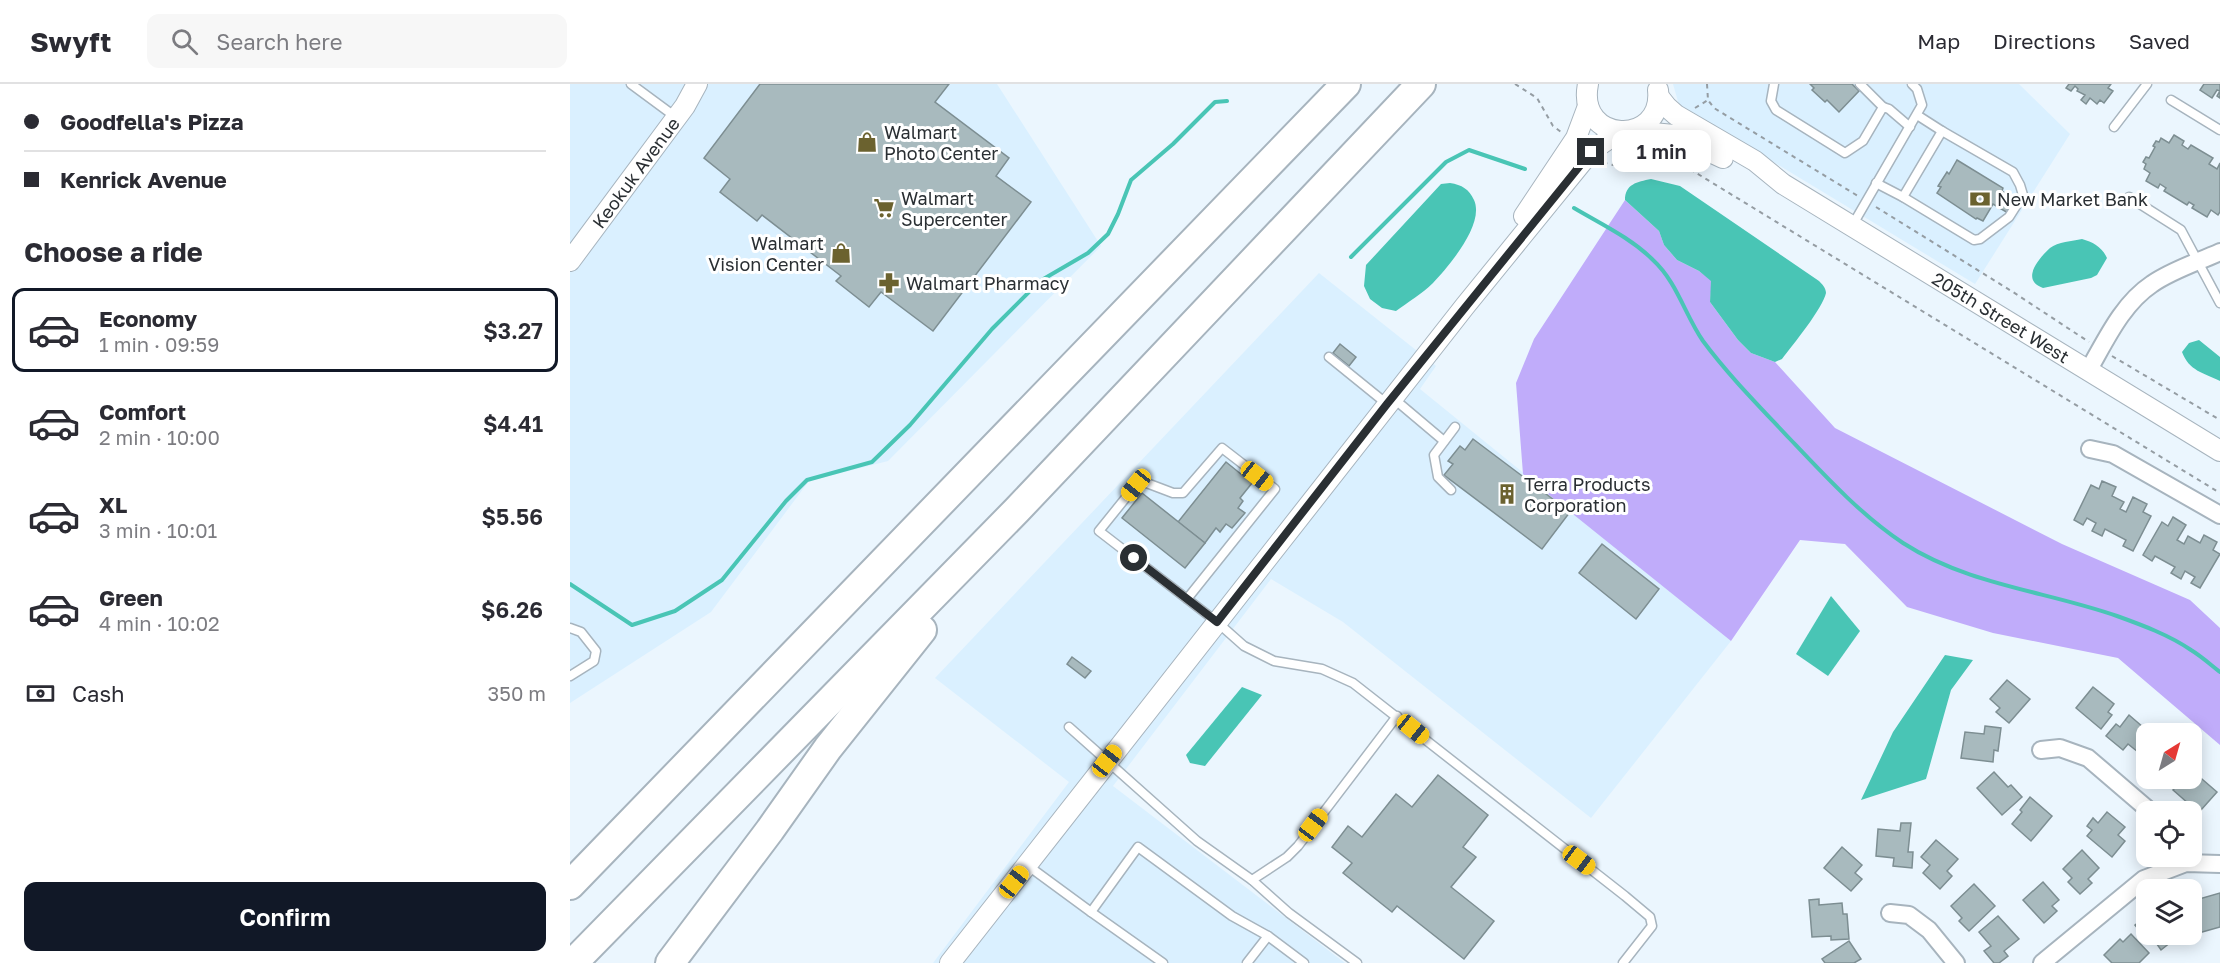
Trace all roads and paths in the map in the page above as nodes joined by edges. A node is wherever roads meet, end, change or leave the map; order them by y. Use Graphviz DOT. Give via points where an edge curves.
graph roads {
  1 [pos="632,84"];
  2 [pos="697,84"];
  3 [pos="1346,84"];
  4 [pos="1421,84"];
  5 [pos="1515,84"];
  6 [pos="1707,84"];
  7 [pos="1774,84"];
  8 [pos="1860,84"];
  9 [pos="1912,84"];
  10 [pos="2147,84"];
  11 [pos="1657,87"];
  12 [pos="1586,92"];
  13 [pos="2171,100"];
  14 [pos="1883,107"];
  15 [pos="1917,115"];
  16 [pos="677,118"];
  17 [pos="1910,127"];
  18 [pos="2114,127"];
  19 [pos="2220,130"];
  20 [pos="1625,131"];
  21 [pos="1942,131"];
  22 [pos="1576,138"];
  23 [pos="1591,152"];
  24 [pos="1876,183"];
  25 [pos="1783,184"];
  26 [pos="1903,197"];
  27 [pos="2129,197"];
  28 [pos="1865,201"];
  29 [pos="1852,226"];
  30 [pos="2220,252"];
  31 [pos="570,261"];
  32 [pos="2199,261"];
  33 [pos="2220,303"];
  34 [pos="1465,306"];
  35 [pos="2101,349"];
  36 [pos="1329,357"];
  37 [pos="2088,371"];
  38 [pos="1390,400"];
  39 [pos="2220,420"];
  40 [pos="1455,427"];
  41 [pos="1444,441"];
  42 [pos="2090,449"];
  43 [pos="2220,451"];
  44 [pos="1452,490"];
  45 [pos="2220,493"];
  46 [pos="1017,510"];
  47 [pos="2220,515"];
  48 [pos="1187,599"];
  49 [pos="1217,622"];
  50 [pos="570,628"];
  51 [pos="570,676"];
  52 [pos="1397,716"];
  53 [pos="1069,727"];
  54 [pos="2042,750"];
  55 [pos="1107,761"];
  56 [pos="2138,801"];
  57 [pos="2202,862"];
  58 [pos="2220,864"];
  59 [pos="1026,865"];
  60 [pos="2170,867"];
  61 [pos="1252,880"];
  62 [pos="570,885"];
  63 [pos="1091,912"];
  64 [pos="1890,914"];
  65 [pos="1268,936"];
  66 [pos="573,963"];
  67 [pos="670,963"];
  68 [pos="950,963"];
  69 [pos="1163,963"];
  70 [pos="1247,963"];
  71 [pos="1304,963"];
  72 [pos="1357,963"];
  73 [pos="1623,963"];
  74 [pos="1956,963"];
  75 [pos="2042,963"];
  1 -- 16 [label="lane"];
  2 -- 16 [label="street, Keokuk Avenue"];
  3 -- 62 [label="highway"];
  4 -- 46 [label="highway"];
  5 -- 22 [label="path" via="1537,98 1558,131"];
  6 -- 28 [label="path" via="1708,100 1714,108"];
  7 -- 14 [label="lane" via="1771,102 1776,110 1845,153 1863,141"];
  8 -- 14 [label="lane"];
  9 -- 15 [label="lane" via="1922,105"];
  10 -- 18 [label="lane"];
  11 -- 20 [label="street" via="1655,112 1649,120"];
  11 -- 25 [label="street, 205th Street West" via="1666,107 1676,115 1755,161"];
  12 -- 20 [label="street" via="1600,123"];
  12 -- 22 [label="street"];
  13 -- 19 [label="lane"];
  14 -- 17 [label="lane"];
  15 -- 17 [label="lane"];
  15 -- 21 [label="lane"];
  16 -- 31 [label="street, Keokuk Avenue"];
  17 -- 24 [label="lane"];
  20 -- 23 [label="street"];
  20 -- 25 [label="street, 205th Street West" via="1674,135"];
  21 -- 26 [label="lane"];
  21 -- 26 [label="lane" via="2013,172 2023,195 2009,217 1974,240"];
  22 -- 34 [label="street"];
  23 -- 34 [label="street"];
  23 -- 45 [label="path" via="1616,167 1661,159 1693,171"];
  24 -- 26 [label="lane"];
  24 -- 28 [label="lane"];
  25 -- 29 [label="street, 205th Street West"];
  27 -- 32 [label="lane" via="2181,230"];
  28 -- 29 [label="lane"];
  28 -- 35 [label="path"];
  29 -- 37 [label="street, 205th Street West"];
  30 -- 32 [label="street"];
  32 -- 33 [label="lane"];
  32 -- 35 [label="street" via="2140,294"];
  34 -- 38 [label="street"];
  35 -- 37 [label="street"];
  35 -- 39 [label="path"];
  36 -- 38 [label="lane"];
  37 -- 43 [label="street, 205th Street West"];
  38 -- 41 [label="lane"];
  38 -- 49 [label="street"];
  40 -- 41 [label="lane"];
  41 -- 44 [label="lane" via="1434,455 1434,465 1438,477"];
  42 -- 47 [label="street" via="2113,454"];
  46 -- 66 [label="highway"];
  46 -- 67 [label="highway" via="828,748"];
  48 -- 48 [label="lane" via="1099,531 1136,485 1144,482 1173,494 1183,493 1222,448 1275,489"];
  48 -- 49 [label="lane"];
  49 -- 52 [label="lane" via="1244,646 1274,661 1323,669 1353,682"];
  49 -- 55 [label="street"];
  50 -- 51 [label="lane" via="581,632 596,651 594,661"];
  52 -- 61 [label="lane" via="1287,857"];
  52 -- 73 [label="lane" via="1650,917 1652,926"];
  53 -- 55 [label="lane"];
  54 -- 56 [label="street" via="2060,748 2088,758"];
  55 -- 59 [label="street"];
  55 -- 61 [label="lane" via="1197,841"];
  57 -- 58 [label="street"];
  59 -- 63 [label="lane"];
  59 -- 68 [label="street"];
  60 -- 75 [label="street" via="2144,879"];
  61 -- 72 [label="lane"];
  63 -- 65 [label="lane" via="1138,847 1232,916"];
  63 -- 69 [label="lane"];
  64 -- 74 [label="street" via="1909,915 1929,930"];
  65 -- 70 [label="lane"];
  65 -- 71 [label="lane"];
}
